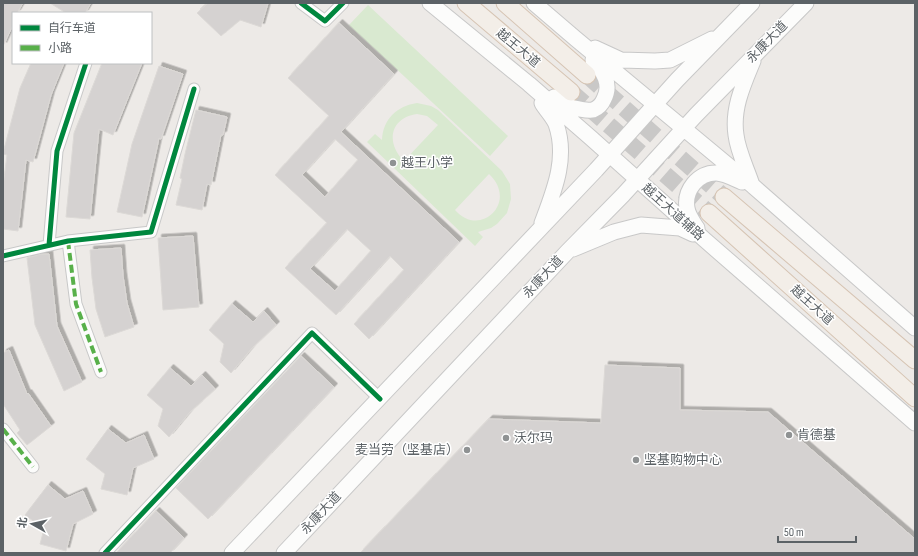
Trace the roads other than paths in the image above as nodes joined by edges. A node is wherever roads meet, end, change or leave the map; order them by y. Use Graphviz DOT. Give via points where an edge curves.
graph roads {
  1 [pos="301,3"];
  2 [pos="343,3"];
  3 [pos="430,3"];
  4 [pos="466,3"];
  5 [pos="505,3"];
  6 [pos="534,3"];
  7 [pos="752,3"];
  8 [pos="806,3"];
  9 [pos="725,31"];
  10 [pos="576,40"];
  11 [pos="755,55"];
  12 [pos="86,64"];
  13 [pos="587,76"];
  14 [pos="529,84"];
  15 [pos="194,89"];
  16 [pos="571,92"];
  17 [pos="655,105"];
  18 [pos="684,129"];
  19 [pos="610,155"];
  20 [pos="637,179"];
  21 [pos="753,186"];
  22 [pos="724,197"];
  23 [pos="709,213"];
  24 [pos="540,230"];
  25 [pos="705,240"];
  26 [pos="68,241"];
  27 [pos="49,245"];
  28 [pos="567,252"];
  29 [pos="3,256"];
  30 [pos="915,328"];
  31 [pos="915,360"];
  32 [pos="101,372"];
  33 [pos="915,398"];
  34 [pos="380,399"];
  35 [pos="915,422"];
  36 [pos="3,429"];
  37 [pos="33,467"];
  38 [pos="105,553"];
  39 [pos="232,553"];
  40 [pos="284,553"];
  1 -- 2 [label="street" via="325,21"];
  3 -- 14 [label="main road, 越王大道辅路"];
  4 -- 16 [label="main road, 越王大道"];
  5 -- 13 [label="main road, 越王大道"];
  6 -- 10 [label="main road"];
  7 -- 9 [label="main road"];
  8 -- 11 [label="main road, 永康大道"];
  9 -- 10 [label="main road" via="670,60 656,61 621,60"];
  9 -- 17 [label="main road"];
  10 -- 14 [label="main road" via="602,70 607,83 607,93 602,104 592,110 568,107"];
  10 -- 17 [label="main road"];
  11 -- 18 [label="main road, 永康大道"];
  11 -- 21 [label="main road" via="739,95 735,124 737,144"];
  12 -- 27 [label="street" via="57,151"];
  14 -- 19 [label="main road, 越王大道辅路"];
  14 -- 24 [label="main road" via="555,122 560,139 560,170"];
  15 -- 26 [label="street" via="151,232"];
  17 -- 18 [label="main road"];
  17 -- 19 [label="main road"];
  18 -- 20 [label="main road, 永康大道"];
  18 -- 21 [label="main road"];
  19 -- 20 [label="main road, 越王大道辅路"];
  19 -- 24 [label="main road"];
  20 -- 25 [label="main road, 越王大道辅路"];
  20 -- 28 [label="main road, 永康大道"];
  21 -- 25 [label="main road" via="717,173 704,175 693,184 687,196 687,209"];
  21 -- 30 [label="main road"];
  22 -- 31 [label="main road, 越王大道"];
  23 -- 33 [label="main road, 越王大道"];
  24 -- 34 [label="main road"];
  25 -- 28 [label="main road" via="680,228 641,225 614,232"];
  25 -- 35 [label="main road, 越王大道辅路"];
  26 -- 27 [label="street"];
  26 -- 32 [label="street" via="76,304"];
  27 -- 29 [label="street"];
  28 -- 40 [label="main road, 永康大道"];
  34 -- 38 [label="street" via="312,332"];
  34 -- 39 [label="main road"];
  36 -- 37 [label="street"];
}
